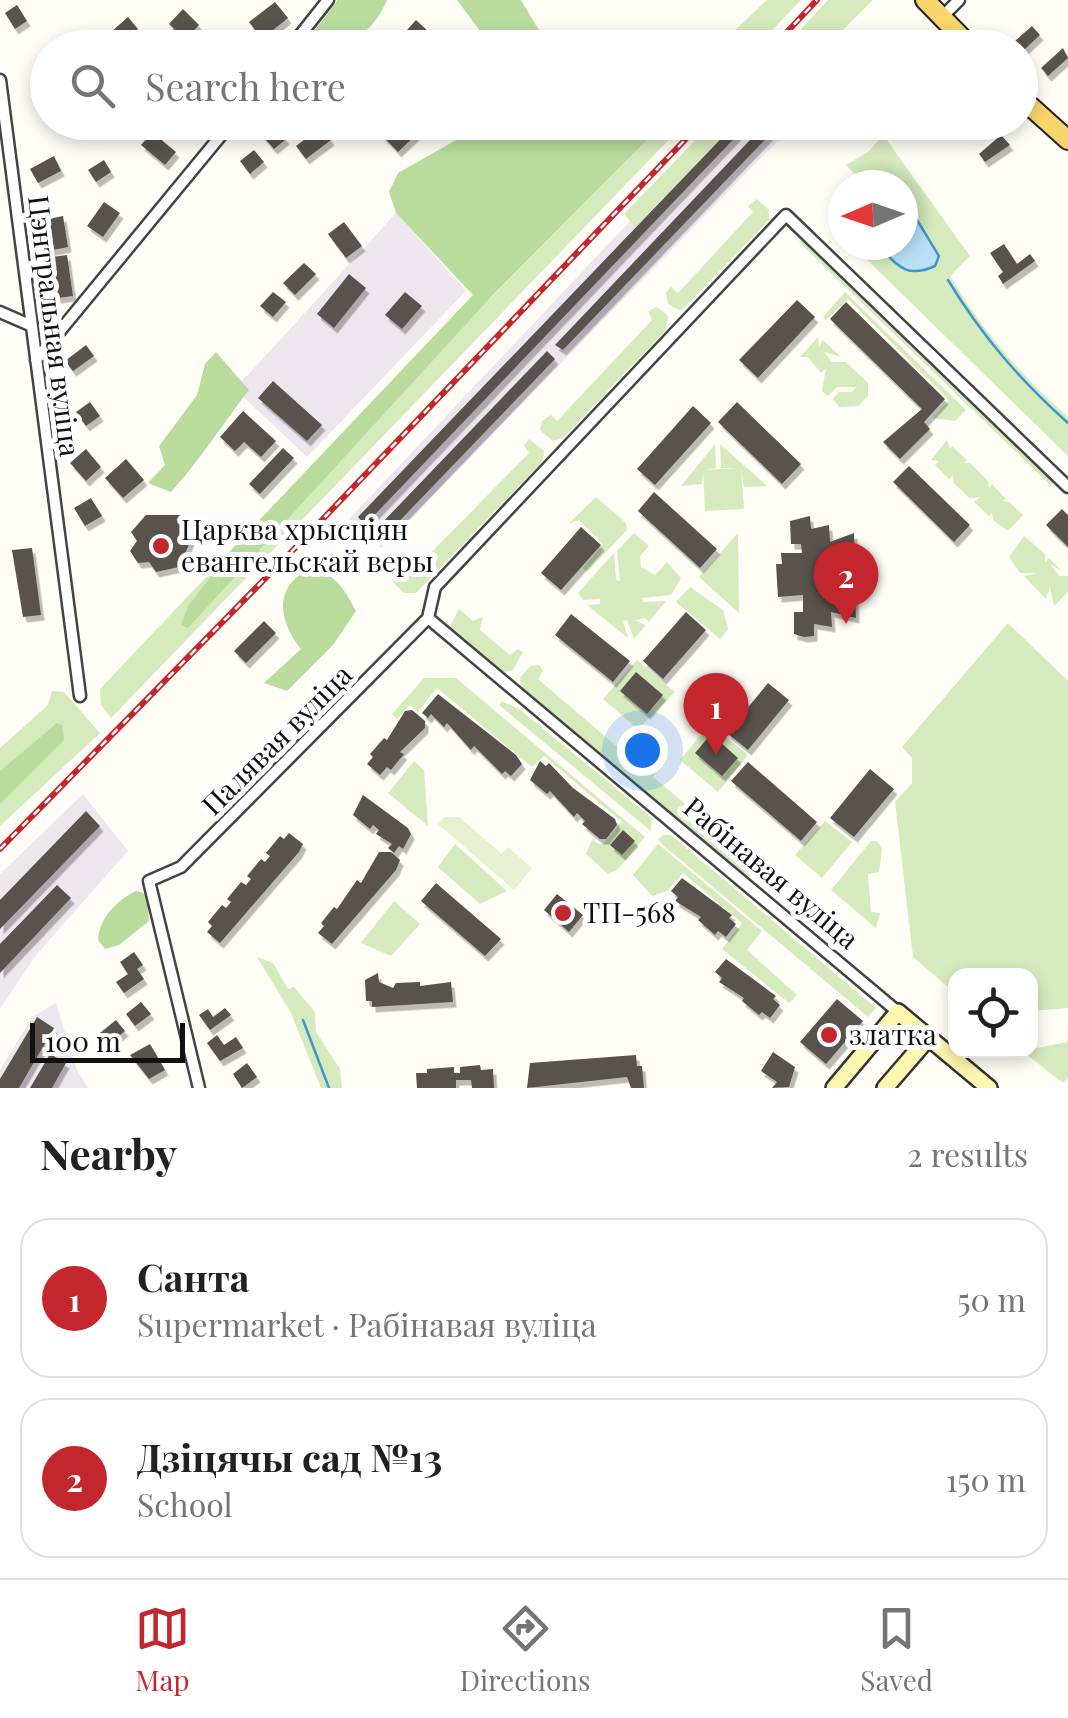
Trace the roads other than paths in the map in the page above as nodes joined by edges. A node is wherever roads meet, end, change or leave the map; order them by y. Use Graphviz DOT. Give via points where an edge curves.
graph roads {
  1 [pos="328,0"];
  2 [pos="925,0"];
  3 [pos="959,0"];
  4 [pos="942,17"];
  5 [pos="304,30"];
  6 [pos="955,30"];
  7 [pos="0,80"];
  8 [pos="1038,113"];
  9 [pos="217,140"];
  10 [pos="1068,140"];
  11 [pos="0,312"];
  12 [pos="32,326"];
  13 [pos="36,360"];
  14 [pos="1068,487"];
  15 [pos="428,618"];
  16 [pos="80,696"];
  17 [pos="898,1012"];
  18 [pos="928,1037"];
  19 [pos="198,1088"];
  20 [pos="834,1088"];
  21 [pos="885,1088"];
  22 [pos="990,1088"];
  1 -- 5 [label="street"];
  2 -- 4 [label="main road"];
  3 -- 4 [label="street"];
  4 -- 6 [label="main road"];
  7 -- 12 [label="street, Цэнтральная вуліца"];
  8 -- 10 [label="main road"];
  9 -- 13 [label="street"];
  11 -- 12 [label="street"];
  12 -- 13 [label="street, Цэнтральная вуліца"];
  13 -- 16 [label="street, Цэнтральная вуліца"];
  14 -- 15 [label="street" via="786,214 435,587"];
  15 -- 17 [label="street, Рабінавая вуліца"];
  15 -- 19 [label="street, Палявая вуліца" via="182,867 150,881"];
  17 -- 18 [label="street, Рабінавая вуліца"];
  17 -- 20 [label="street"];
  18 -- 21 [label="street"];
  18 -- 22 [label="street, Рабінавая вуліца"];
}
